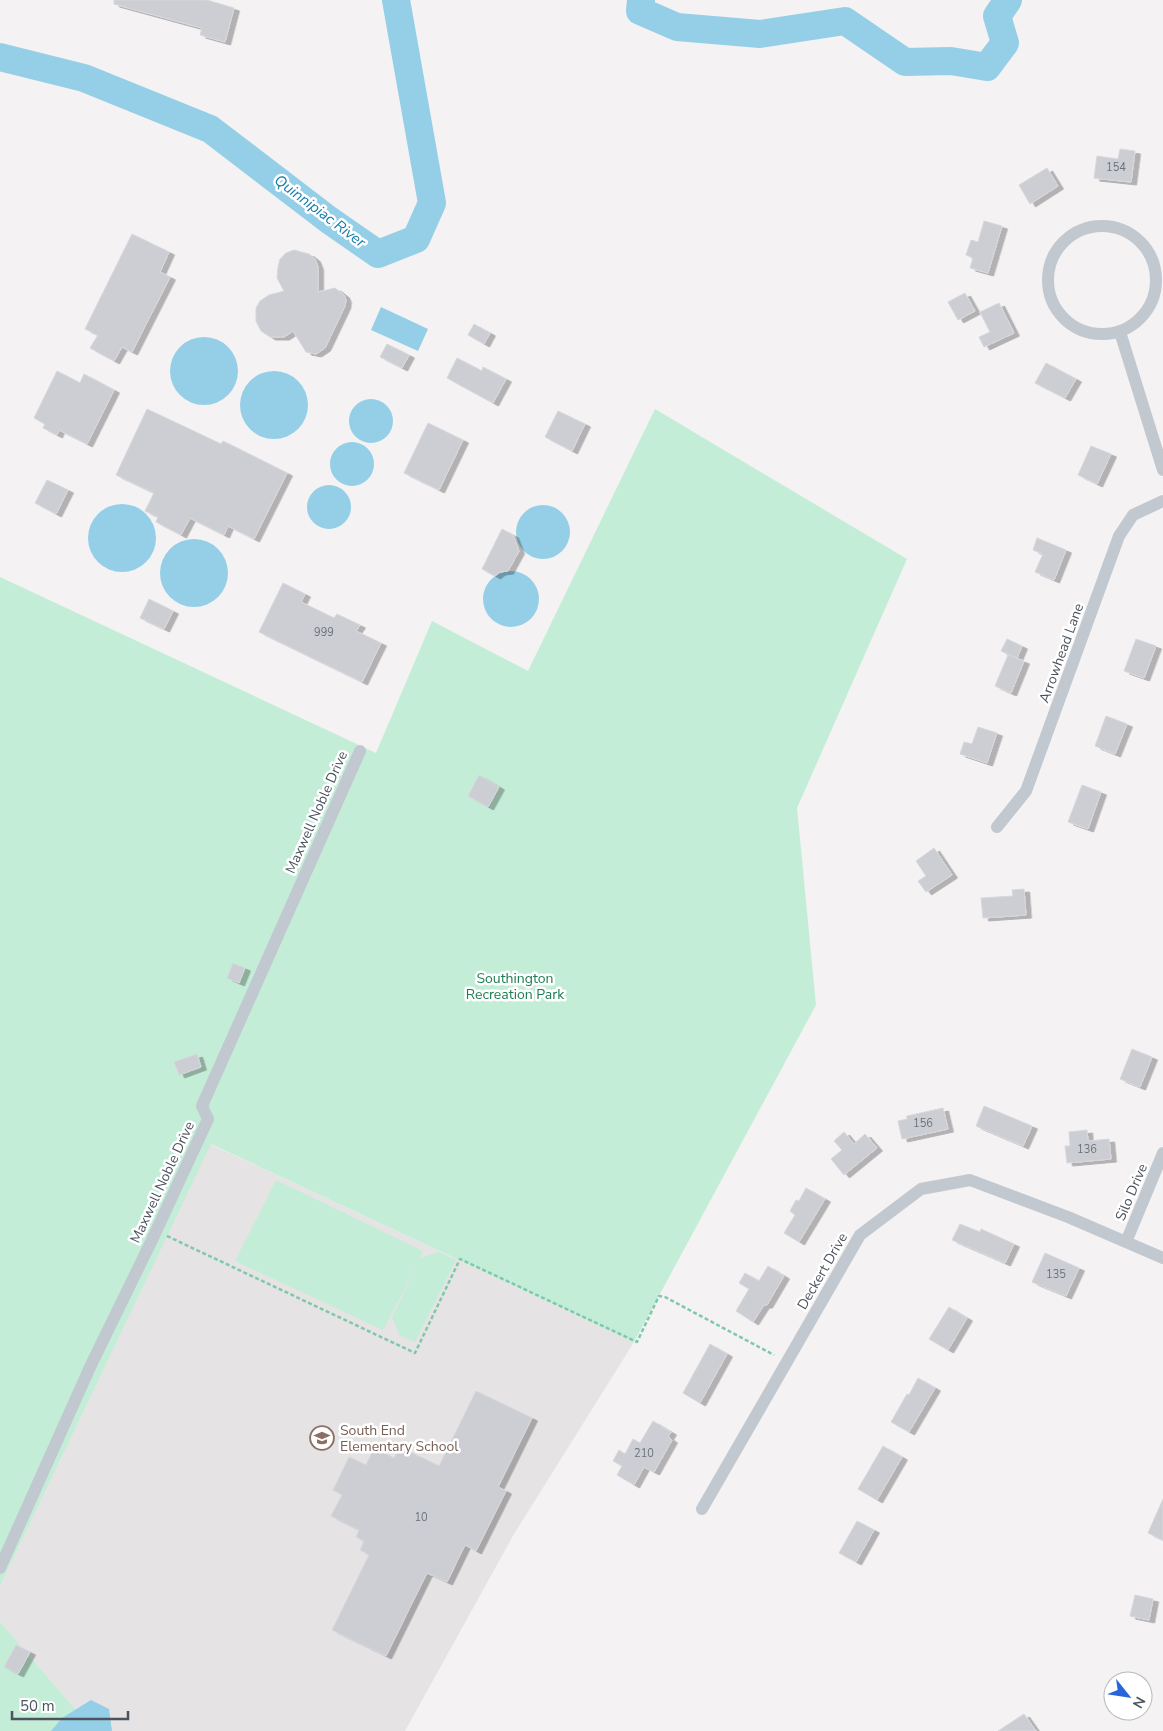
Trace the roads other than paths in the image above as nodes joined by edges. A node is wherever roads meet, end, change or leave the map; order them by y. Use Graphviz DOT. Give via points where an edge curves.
graph roads {
  1 [pos="1120,332"];
  2 [pos="1163,470"];
  3 [pos="1163,501"];
  4 [pos="360,751"];
  5 [pos="997,827"];
  6 [pos="1163,1153"];
  7 [pos="1126,1242"];
  8 [pos="1163,1258"];
  9 [pos="702,1509"];
  10 [pos="0,1568"];
  1 -- 1 [label="street" via="1138,321 1151,304 1157,284 1154,262 1143,244 1126,231 1105,226 1084,229 1066,240 1053,257 1048,277 1050,298 1061,317 1078,330 1099,335"];
  1 -- 2 [label="street"];
  3 -- 5 [label="street, Arrowhead Lane" via="1133,515 1119,536 1026,791"];
  4 -- 10 [label="street, Maxwell Noble Drive" via="202,1106 208,1119"];
  6 -- 7 [label="street, Silo Drive"];
  7 -- 8 [label="street, Deckert Drive"];
  7 -- 9 [label="street, Deckert Drive" via="970,1180 921,1189 860,1235"];
}
